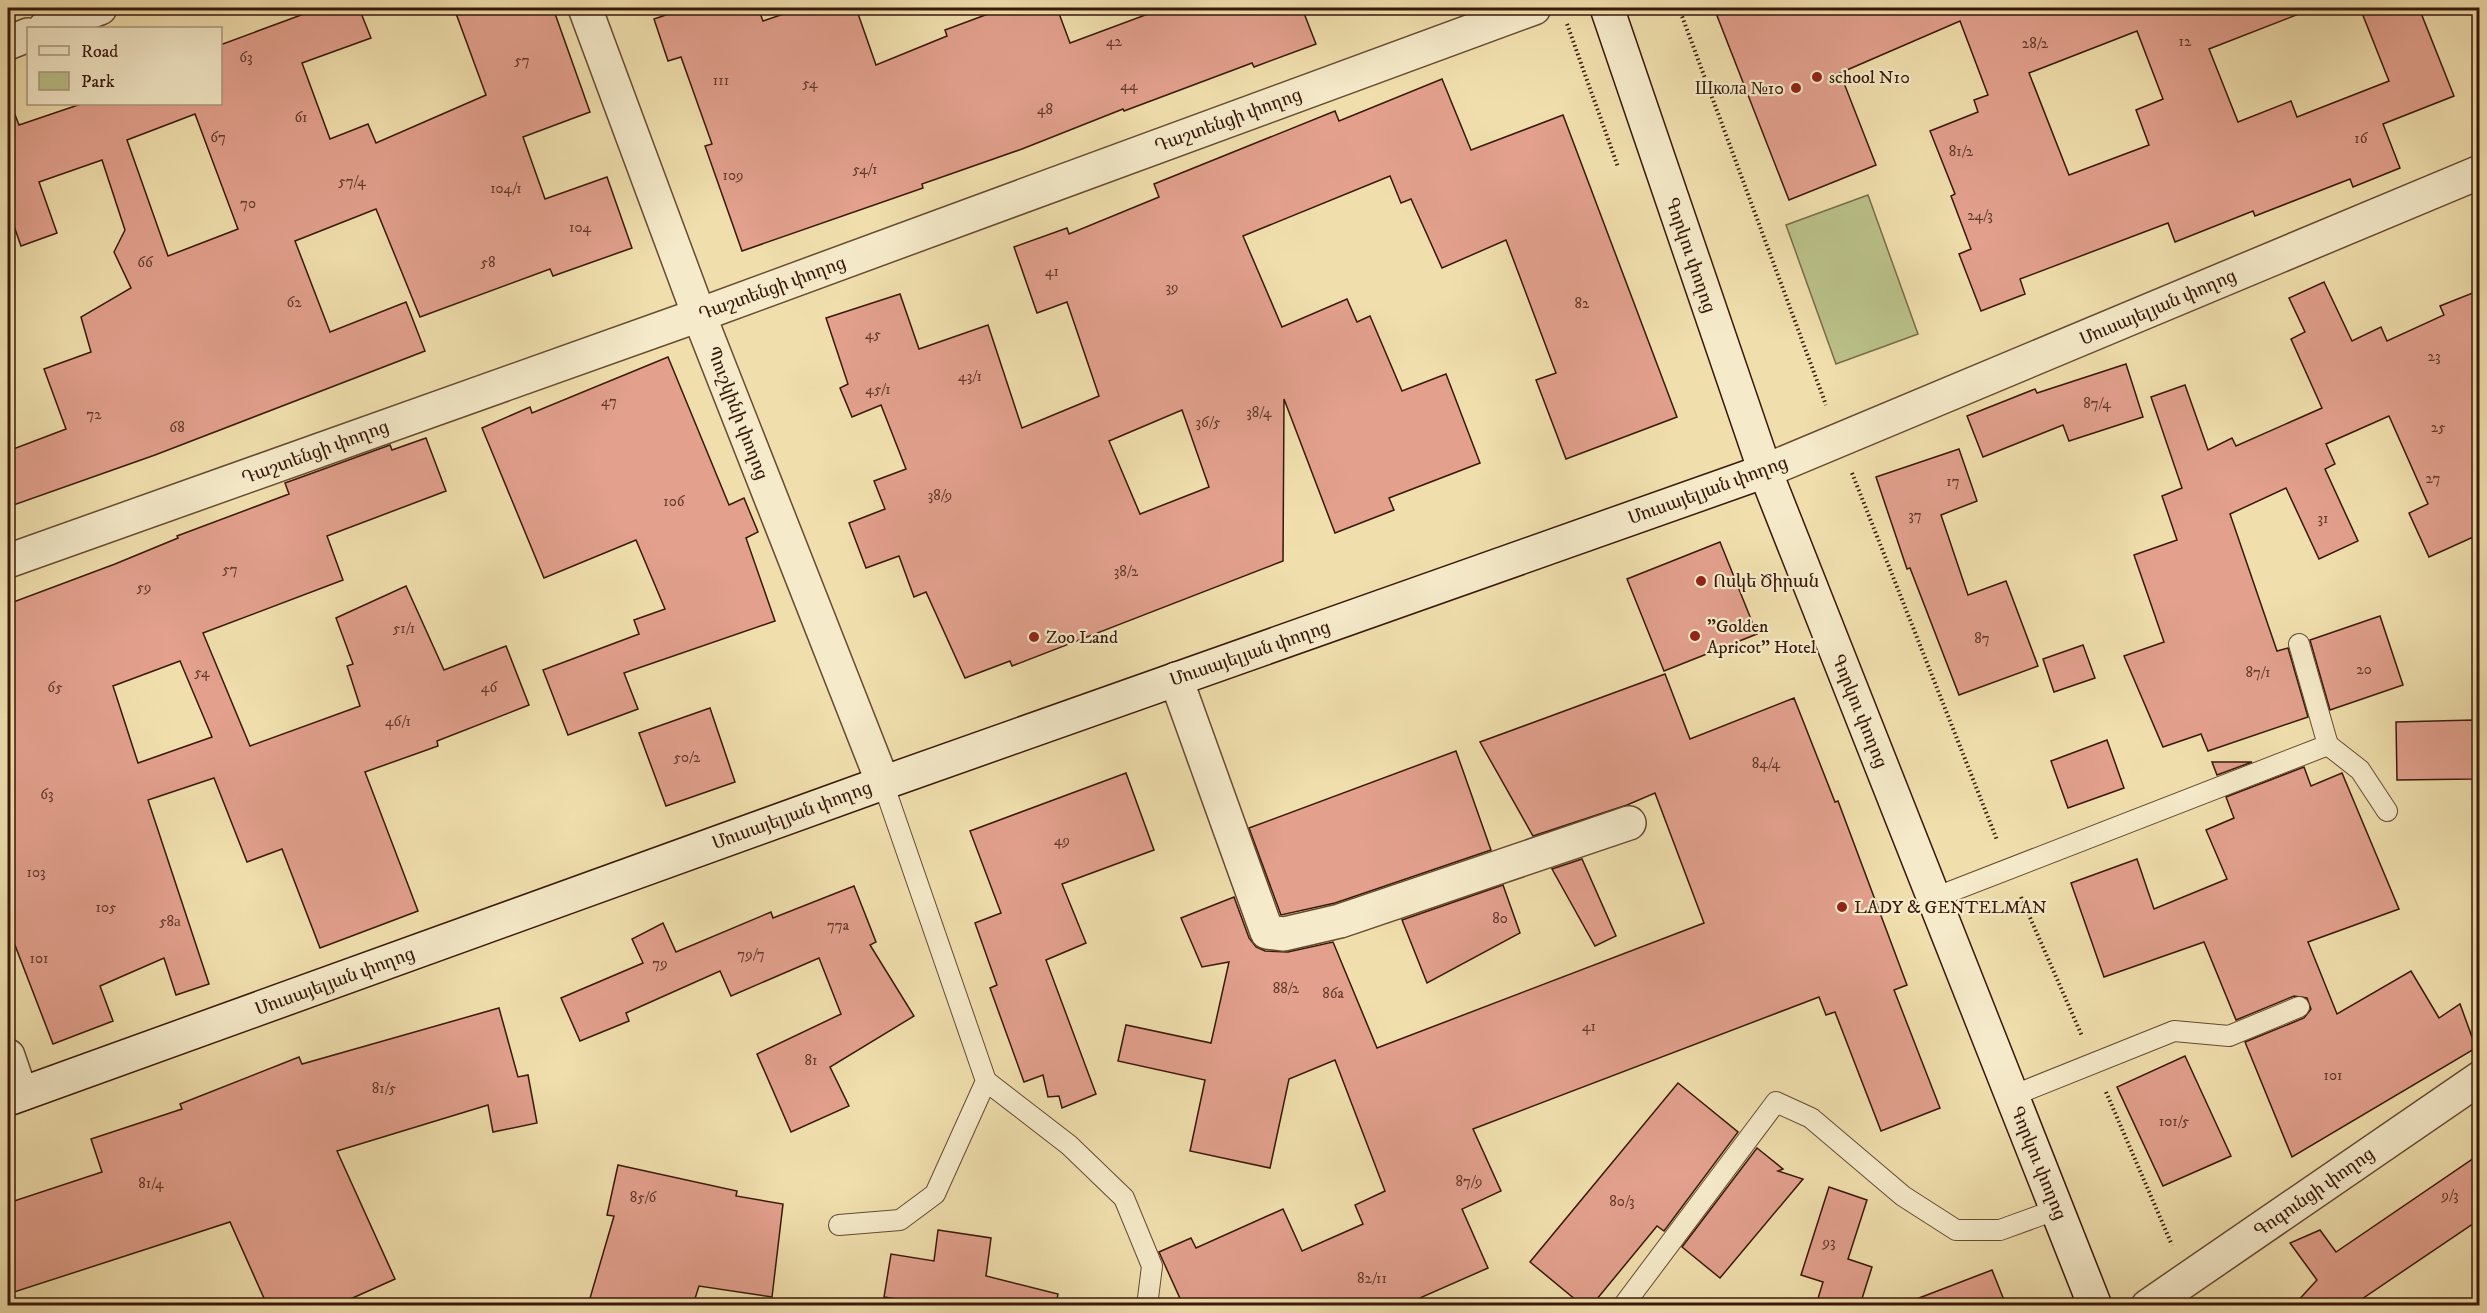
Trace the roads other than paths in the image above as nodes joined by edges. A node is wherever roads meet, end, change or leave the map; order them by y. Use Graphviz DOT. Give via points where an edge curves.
graph roads {
  1 [pos="100,8"];
  2 [pos="585,8"];
  3 [pos="1534,8"];
  4 [pos="1607,8"];
  5 [pos="48,27"];
  6 [pos="27,35"];
  7 [pos="8,43"];
  8 [pos="2480,172"];
  9 [pos="699,315"];
  10 [pos="1765,471"];
  11 [pos="8,561"];
  12 [pos="2299,644"];
  13 [pos="1176,679"];
  14 [pos="2328,745"];
  15 [pos="883,783"];
  16 [pos="2387,811"];
  17 [pos="1629,823"];
  18 [pos="1934,898"];
  19 [pos="2299,1007"];
  20 [pos="8,1056"];
  21 [pos="2480,1078"];
  22 [pos="986,1081"];
  23 [pos="14,1096"];
  24 [pos="2012,1096"];
  25 [pos="2058,1209"];
  26 [pos="839,1225"];
  27 [pos="1146,1305"];
  28 [pos="1623,1305"];
  29 [pos="2095,1305"];
  30 [pos="2148,1305"];
  1 -- 5 [label="street"];
  2 -- 9 [label="street, Պուշկինի փողոց"];
  3 -- 9 [label="street, Դաշտենցի փողոց"];
  4 -- 10 [label="street, Գորկու փողոց"];
  6 -- 7 [label="street"];
  8 -- 10 [label="street, Մուսայելյան փողոց"];
  9 -- 11 [label="street, Դաշտենցի փողոց"];
  9 -- 15 [label="street, Պուշկինի փողոց"];
  10 -- 13 [label="street, Մուսայելյան փողոց"];
  10 -- 18 [label="street, Գորկու փողոց"];
  12 -- 14 [label="lane"];
  13 -- 15 [label="street, Մուսայելյան փողոց"];
  13 -- 17 [label="street" via="1267,932 1284,934 1340,921"];
  14 -- 16 [label="lane" via="2360,770"];
  14 -- 18 [label="lane"];
  15 -- 22 [label="lane"];
  15 -- 23 [label="street, Մուսայելյան փողոց"];
  18 -- 24 [label="street, Գորկու փողոց"];
  19 -- 24 [label="lane" via="2229,1036 2174,1031"];
  20 -- 23 [label="street"];
  21 -- 30 [label="street, Գոգունցի փողոց"];
  22 -- 26 [label="lane" via="935,1194 900,1220"];
  22 -- 27 [label="lane" via="1069,1145 1124,1198 1152,1266"];
  24 -- 25 [label="street, Գորկու փողոց"];
  25 -- 28 [label="lane" via="2000,1230 1956,1230 1903,1196 1811,1118 1776,1102"];
  25 -- 29 [label="street, Գորկու փողոց"];
}
